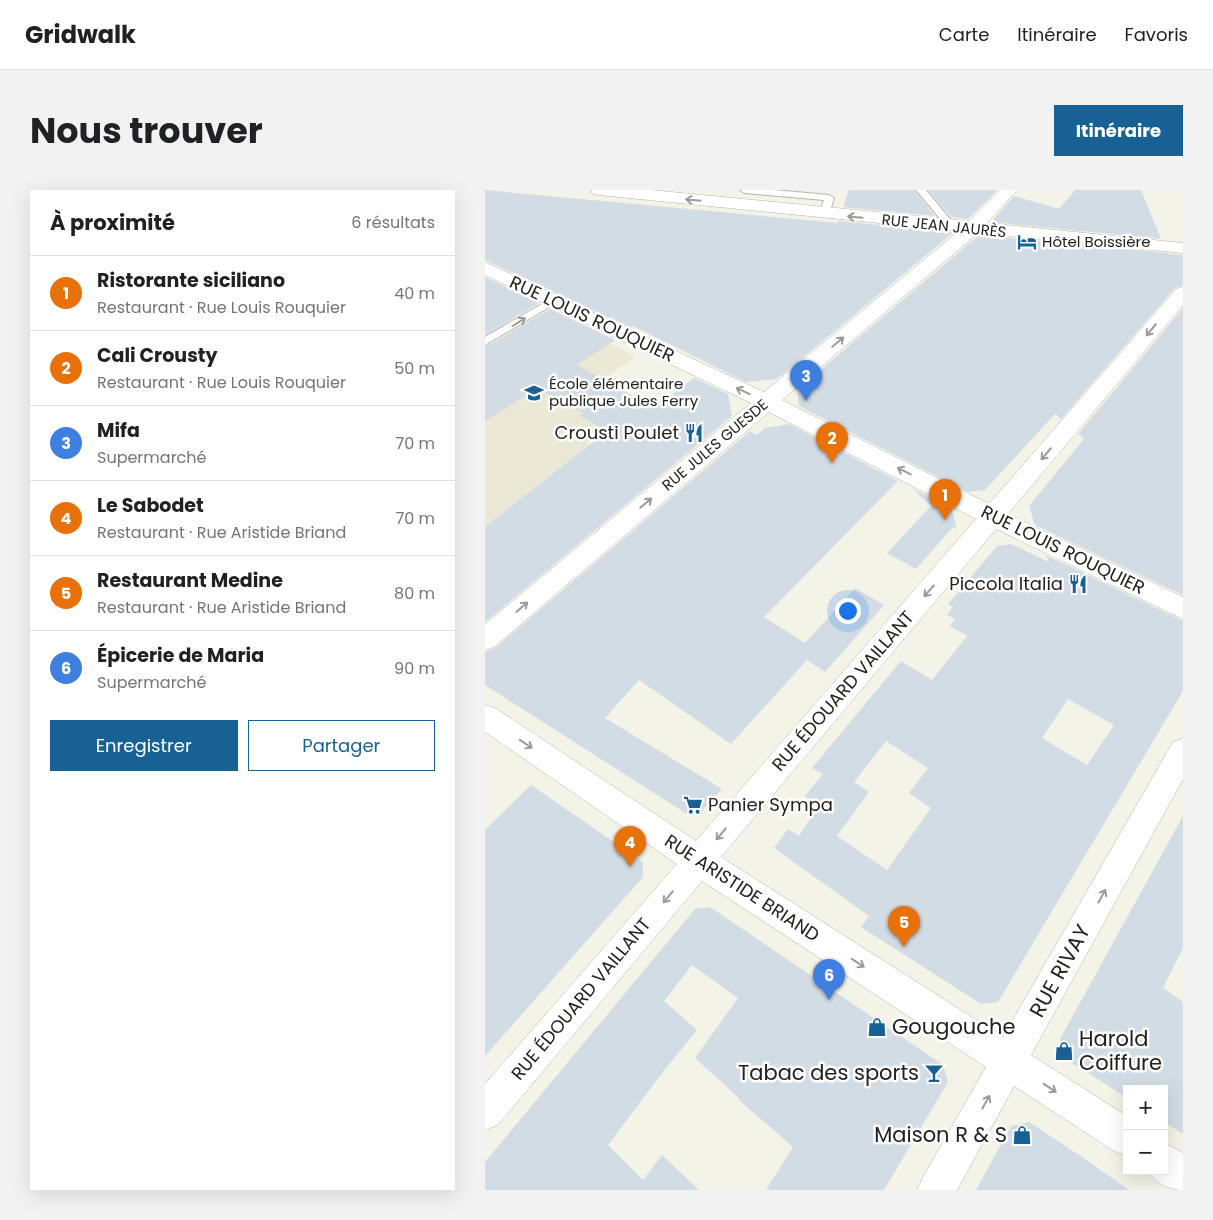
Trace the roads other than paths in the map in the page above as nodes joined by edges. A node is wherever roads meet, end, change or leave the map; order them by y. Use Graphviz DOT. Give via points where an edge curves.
graph roads {
  1 [pos="608,190"];
  2 [pos="745,190"];
  3 [pos="921,190"];
  4 [pos="1009,190"];
  5 [pos="824,214"];
  6 [pos="951,226"];
  7 [pos="973,228"];
  8 [pos="1183,248"];
  9 [pos="485,268"];
  10 [pos="1183,293"];
  11 [pos="552,301"];
  12 [pos="485,342"];
  13 [pos="766,402"];
  14 [pos="993,516"];
  15 [pos="1183,609"];
  16 [pos="485,639"];
  17 [pos="485,717"];
  18 [pos="1183,751"];
  19 [pos="700,860"];
  20 [pos="1009,1061"];
  21 [pos="485,1112"];
  22 [pos="1123,1135"];
  23 [pos="1168,1165"];
  24 [pos="1183,1175"];
  25 [pos="936,1190"];
  5 -- 1 [label="street, RUE JEAN JAURÈS, one-way"];
  2 -- 5 [label="lane" via="829,198"];
  3 -- 6 [label="lane"];
  4 -- 7 [label="street, RUE JULES GUESDE"];
  6 -- 5 [label="street, RUE JEAN JAURÈS, one-way"];
  6 -- 7 [label="street, RUE JEAN JAURÈS"];
  7 -- 8 [label="street, RUE JEAN JAURÈS"];
  13 -- 7 [label="street, RUE JULES GUESDE, one-way"];
  9 -- 11 [label="street, RUE LOUIS ROUQUIER"];
  10 -- 14 [label="street, RUE ÉDOUARD VAILLANT, one-way"];
  12 -- 11 [label="lane, one-way"];
  13 -- 11 [label="street, RUE LOUIS ROUQUIER, one-way"];
  14 -- 13 [label="street, RUE LOUIS ROUQUIER, one-way"];
  16 -- 13 [label="street, RUE JULES GUESDE, one-way"];
  14 -- 15 [label="street, RUE LOUIS ROUQUIER"];
  14 -- 19 [label="street, RUE ÉDOUARD VAILLANT, one-way"];
  17 -- 19 [label="street, RUE ARISTIDE BRIAND, one-way"];
  20 -- 18 [label="street, RUE RIVAY, one-way"];
  19 -- 20 [label="street, RUE ARISTIDE BRIAND, one-way"];
  19 -- 21 [label="street, RUE ÉDOUARD VAILLANT, one-way"];
  20 -- 22 [label="street, RUE ARISTIDE BRIAND, one-way"];
  25 -- 20 [label="street, RUE RIVAY, one-way"];
  23 -- 24 [label="street"];
}
